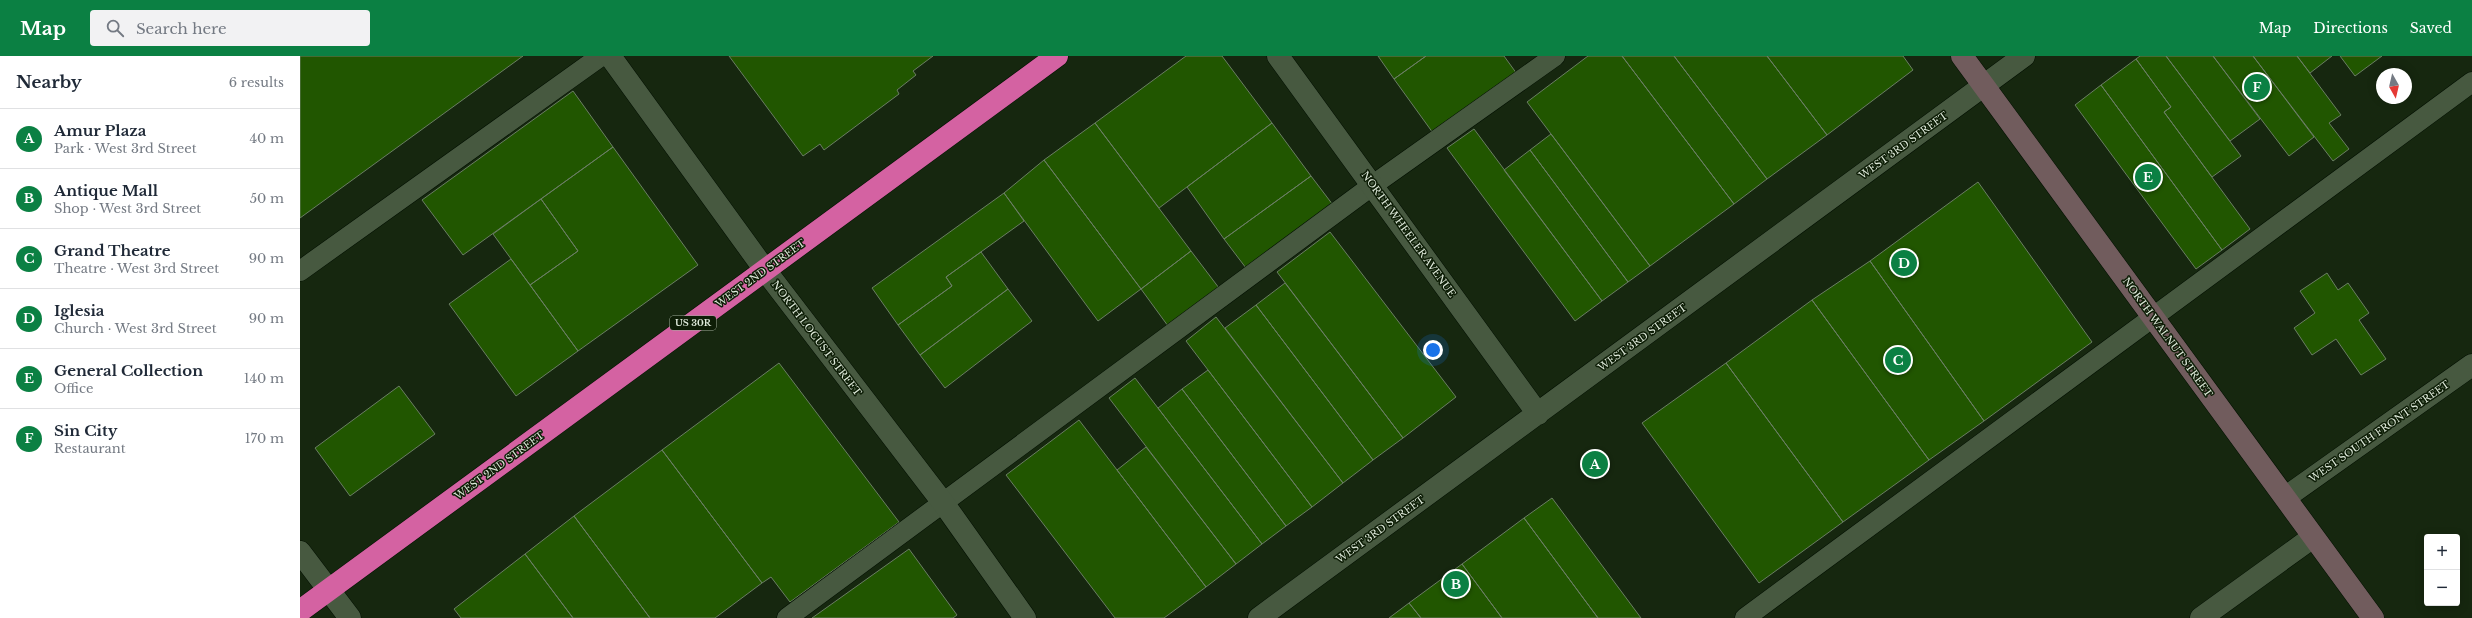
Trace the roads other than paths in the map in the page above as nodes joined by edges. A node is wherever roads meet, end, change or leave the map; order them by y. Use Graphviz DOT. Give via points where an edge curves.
graph roads {
  1 [pos="601,56"];
  2 [pos="610,56"];
  3 [pos="1056,56"];
  4 [pos="1278,56"];
  5 [pos="1555,56"];
  6 [pos="1962,56"];
  7 [pos="2024,56"];
  8 [pos="2472,82"];
  9 [pos="1984,86"];
  10 [pos="1373,185"];
  11 [pos="765,270"];
  12 [pos="300,271"];
  13 [pos="2152,316"];
  14 [pos="2472,365"];
  15 [pos="1538,414"];
  16 [pos="2286,497"];
  17 [pos="944,504"];
  18 [pos="2313,537"];
  19 [pos="300,552"];
  20 [pos="329,590"];
  21 [pos="300,611"];
  22 [pos="350,618"];
  23 [pos="787,618"];
  24 [pos="1025,618"];
  25 [pos="1259,618"];
  26 [pos="1744,618"];
  27 [pos="2201,618"];
  28 [pos="2373,618"];
  1 -- 12 [label="lane"];
  2 -- 11 [label="street, NORTH LOCUST STREET"];
  3 -- 11 [label="highway, WEST 2ND STREET / US 30R"];
  4 -- 10 [label="street, NORTH WHEELER AVENUE"];
  5 -- 10 [label="lane"];
  6 -- 9 [label="main road, NORTH WALNUT STREET"];
  7 -- 9 [label="street, WEST 3RD STREET"];
  8 -- 13 [label="lane"];
  9 -- 13 [label="main road, NORTH WALNUT STREET"];
  9 -- 15 [label="street, WEST 3RD STREET"];
  10 -- 15 [label="street, NORTH WHEELER AVENUE"];
  10 -- 17 [label="lane"];
  11 -- 17 [label="street, NORTH LOCUST STREET"];
  11 -- 20 [label="highway, WEST 2ND STREET / US 30R"];
  13 -- 16 [label="main road, NORTH WALNUT STREET"];
  13 -- 26 [label="lane"];
  14 -- 16 [label="street, WEST SOUTH FRONT STREET"];
  15 -- 25 [label="street, WEST 3RD STREET"];
  16 -- 18 [label="main road, NORTH WALNUT STREET"];
  17 -- 23 [label="lane"];
  17 -- 24 [label="street, NORTH LOCUST STREET"];
  18 -- 27 [label="street"];
  18 -- 28 [label="main road, NORTH WALNUT STREET"];
  19 -- 20 [label="street"];
  20 -- 21 [label="highway, US 30R"];
  20 -- 22 [label="street"];
}
